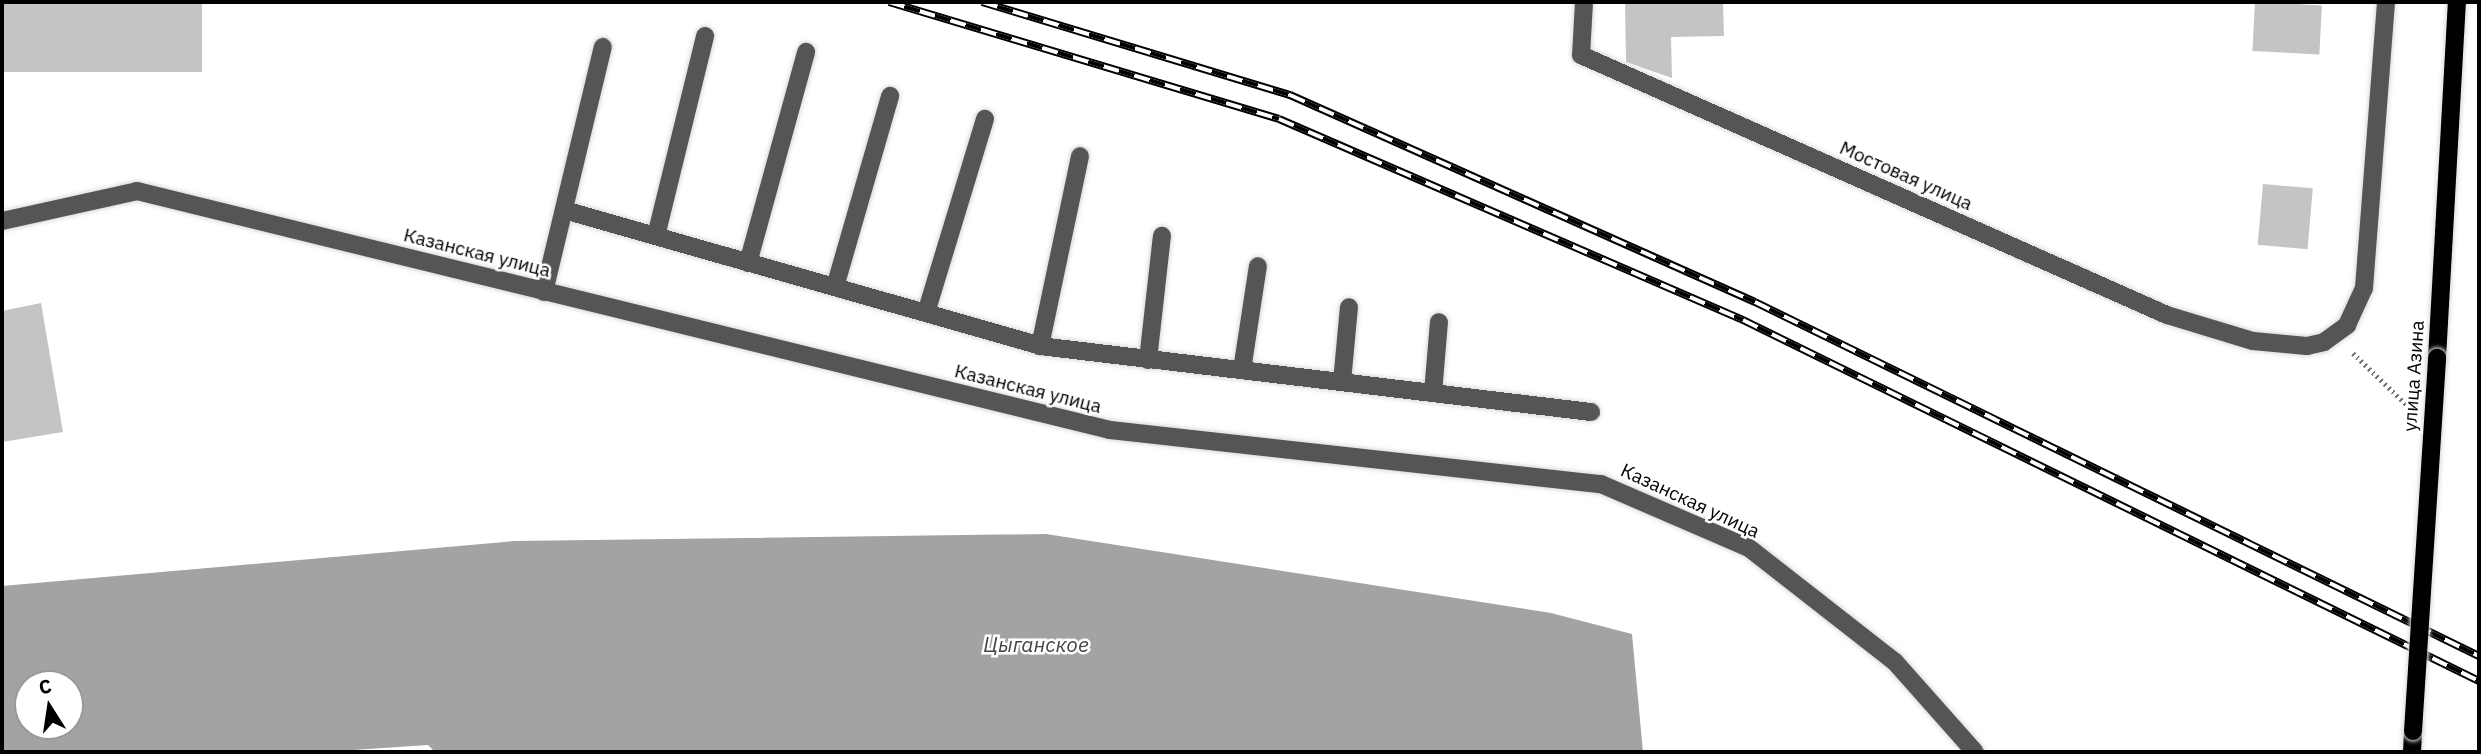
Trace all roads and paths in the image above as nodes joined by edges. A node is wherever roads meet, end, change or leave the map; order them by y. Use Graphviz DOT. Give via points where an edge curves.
graph roads {
  1 [pos="1584,2"];
  2 [pos="2386,2"];
  3 [pos="2457,2"];
  4 [pos="705,36"];
  5 [pos="603,47"];
  6 [pos="806,52"];
  7 [pos="890,96"];
  8 [pos="985,119"];
  9 [pos="1080,156"];
  10 [pos="564,210"];
  11 [pos="2,221"];
  12 [pos="656,236"];
  13 [pos="1162,236"];
  14 [pos="748,263"];
  15 [pos="1258,266"];
  16 [pos="835,288"];
  17 [pos="544,292"];
  18 [pos="1349,307"];
  19 [pos="926,313"];
  20 [pos="1439,322"];
  21 [pos="2335,335"];
  22 [pos="1040,346"];
  23 [pos="1148,359"];
  24 [pos="1242,370"];
  25 [pos="1342,382"];
  26 [pos="1433,393"];
  27 [pos="2409,408"];
  28 [pos="1591,412"];
  29 [pos="1975,752"];
  30 [pos="2412,752"];
  1 -- 21 [label="street, Мостовая улица" via="1581,55 2168,315 2216,332 2299,346"];
  2 -- 21 [label="street" via="2364,288 2357,313"];
  3 -- 30 [label="main road, улица Азина, bridge"];
  4 -- 12 [label="street"];
  5 -- 10 [label="street"];
  6 -- 14 [label="street"];
  7 -- 16 [label="street"];
  8 -- 19 [label="street"];
  9 -- 22 [label="street"];
  10 -- 12 [label="street"];
  10 -- 17 [label="street"];
  11 -- 17 [label="street, Казанская улица" via="137,191"];
  12 -- 14 [label="street"];
  13 -- 23 [label="street"];
  14 -- 16 [label="street"];
  15 -- 24 [label="street"];
  16 -- 19 [label="street"];
  17 -- 29 [label="street, Казанская улица" via="1110,430 1601,484 1749,548 1895,662"];
  18 -- 25 [label="street"];
  19 -- 22 [label="street"];
  20 -- 26 [label="street"];
  21 -- 27 [label="path"];
  22 -- 23 [label="street"];
  23 -- 24 [label="street"];
  24 -- 25 [label="street"];
  25 -- 26 [label="street"];
  26 -- 28 [label="street"];
}
